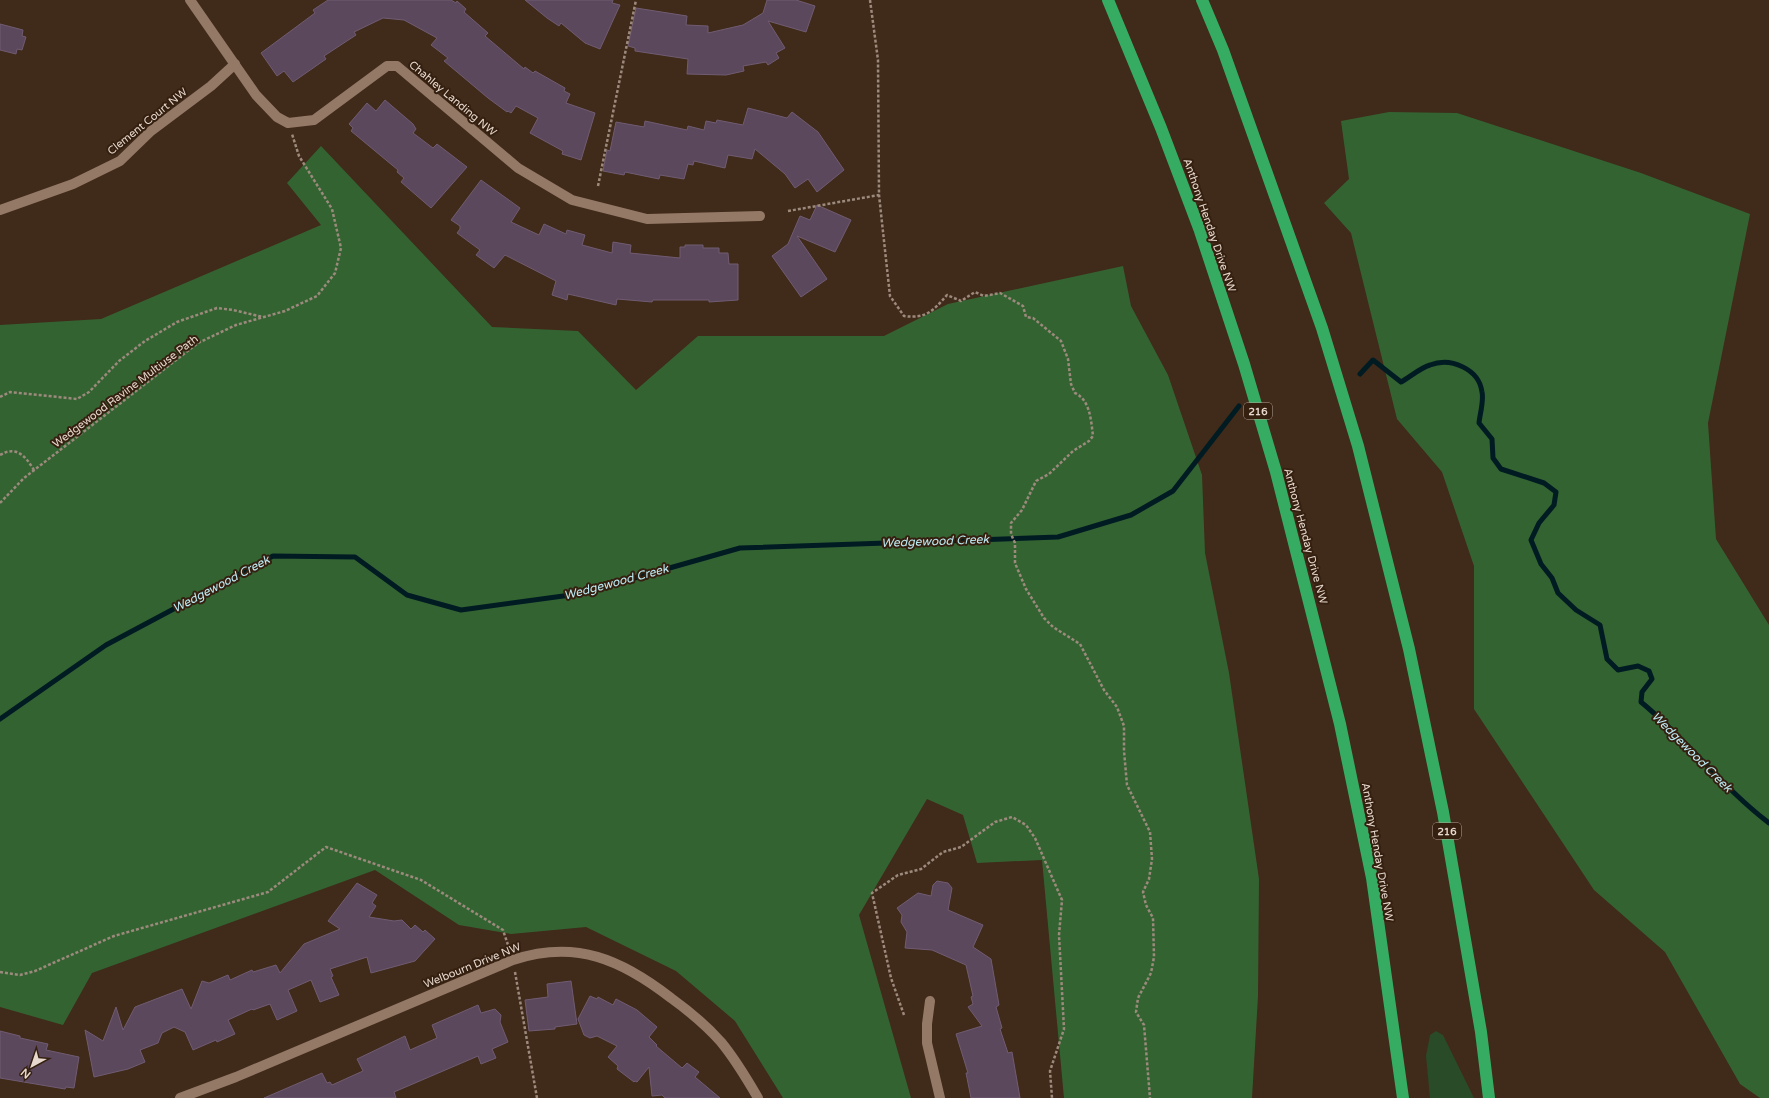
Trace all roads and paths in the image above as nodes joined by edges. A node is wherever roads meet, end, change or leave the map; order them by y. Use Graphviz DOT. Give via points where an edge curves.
graph roads {
  1 [pos="190,0"];
  2 [pos="636,0"];
  3 [pos="870,0"];
  4 [pos="1108,0"];
  5 [pos="1202,0"];
  6 [pos="235,64"];
  7 [pos="288,122"];
  8 [pos="598,186"];
  9 [pos="879,195"];
  10 [pos="0,210"];
  11 [pos="788,211"];
  12 [pos="760,216"];
  13 [pos="264,317"];
  14 [pos="0,397"];
  15 [pos="0,455"];
  16 [pos="34,470"];
  17 [pos="0,503"];
  18 [pos="513,960"];
  19 [pos="0,972"];
  20 [pos="930,1001"];
  21 [pos="904,1015"];
  22 [pos="180,1098"];
  23 [pos="537,1098"];
  24 [pos="758,1098"];
  25 [pos="940,1098"];
  26 [pos="1052,1098"];
  27 [pos="1150,1098"];
  28 [pos="1403,1098"];
  29 [pos="1489,1098"];
  1 -- 6 [label="street"];
  2 -- 8 [label="path"];
  3 -- 9 [label="path" via="878,60"];
  4 -- 28 [label="highway, Anthony Henday Drive NW / 216" via="1200,230 1264,430 1309,594 1340,724 1372,878"];
  5 -- 29 [label="highway, 216" via="1223,50 1322,328 1358,446 1409,649 1443,812 1481,1032"];
  6 -- 7 [label="street" via="261,100 277,117"];
  6 -- 10 [label="street, Clement Court NW" via="211,86 151,131 120,161 73,184"];
  7 -- 12 [label="street, Chahley Landing NW" via="314,120 387,66 397,66 518,168 572,200 647,219"];
  7 -- 13 [label="path, Wedgewood Ravine Multiuse Path" via="299,156 332,209 341,248 335,273 317,296 285,311"];
  9 -- 11 [label="path"];
  9 -- 27 [label="path" via="890,296 904,316 913,317 932,312 947,295 961,301 975,292 984,296 1000,293 1023,306 1026,317 1033,318 1061,341 1068,359 1071,384 1075,393 1082,397 1088,407 1093,436 1054,470 1036,481 1022,510 1011,523 1011,534 1015,543 1015,563 1026,588 1044,618 1053,627 1080,644 1104,690 1117,707 1124,726 1127,786 1150,832 1152,859 1149,879 1143,892 1153,918 1154,957 1151,973 1138,998 1136,1012 1144,1026"];
  13 -- 14 [label="path" via="217,308 176,322 119,361 89,392 77,399 10,392"];
  13 -- 16 [label="path, Wedgewood Ravine Multiuse Path" via="236,325 198,343"];
  15 -- 16 [label="path" via="6,451 17,451 25,456"];
  16 -- 17 [label="path, Wedgewood Ravine Multiuse Path"];
  18 -- 19 [label="path" via="502,930 421,880 326,847 268,892 114,936 35,971 20,975"];
  18 -- 22 [label="street, Welbourn Drive NW" via="236,1078"];
  18 -- 23 [label="path"];
  18 -- 24 [label="street, Welbourn Drive NW" via="539,953 571,952 603,958 633,970 685,1008 707,1028 732,1058"];
  20 -- 25 [label="street" via="927,1043"];
  21 -- 26 [label="path" via="891,978 872,893 898,875 921,869 943,852 961,847 995,822 1012,817 1026,825 1035,838 1062,900 1059,935 1064,1029 1050,1071"];
}
